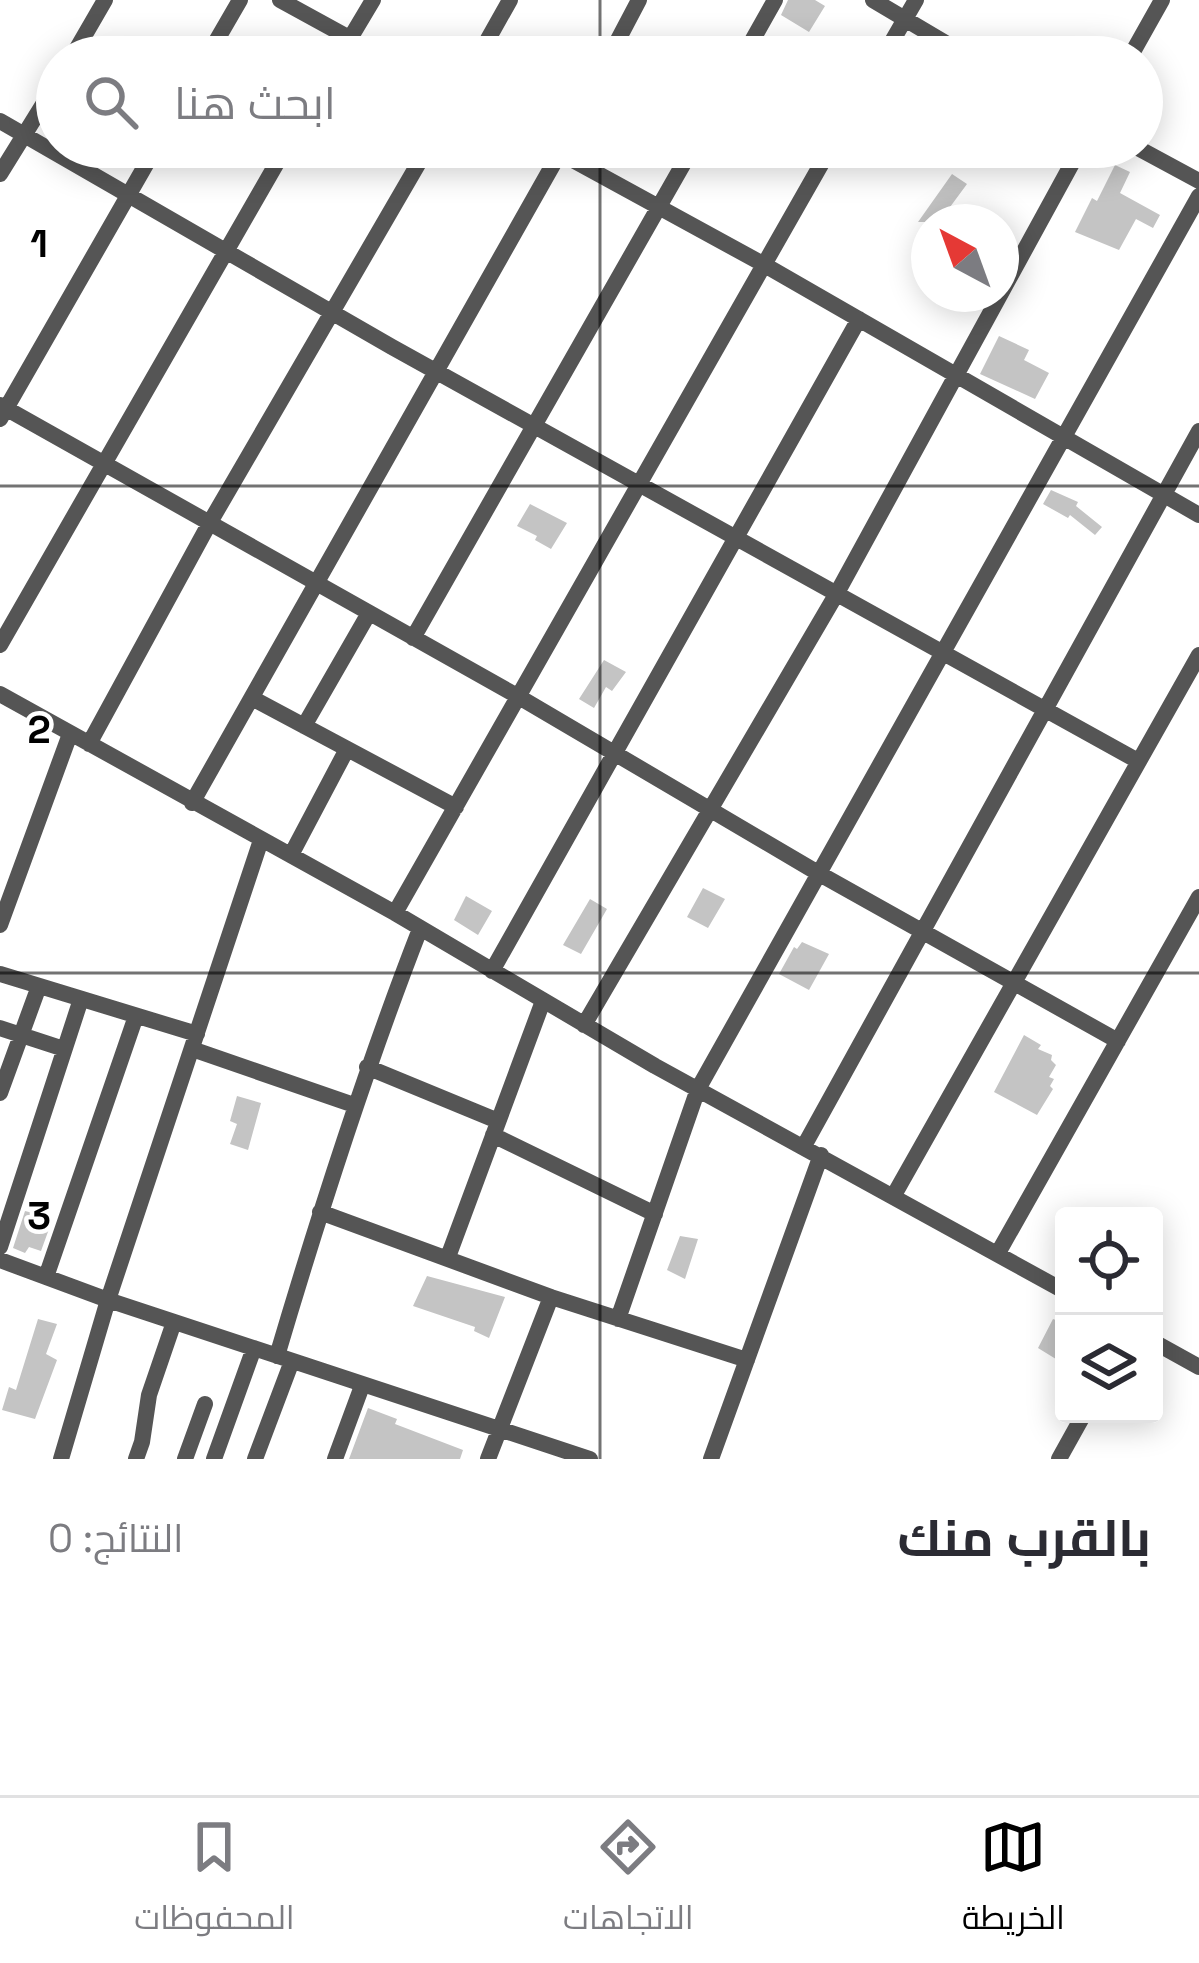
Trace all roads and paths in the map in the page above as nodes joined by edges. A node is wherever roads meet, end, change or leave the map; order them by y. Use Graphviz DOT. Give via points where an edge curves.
graph roads {
  1 [pos="105,0"];
  2 [pos="239,0"];
  3 [pos="280,0"];
  4 [pos="373,0"];
  5 [pos="509,0"];
  6 [pos="639,0"];
  7 [pos="775,0"];
  8 [pos="873,0"];
  9 [pos="916,0"];
  10 [pos="1162,0"];
  11 [pos="903,22"];
  12 [pos="84,36"];
  13 [pos="219,36"];
  14 [pos="346,36"];
  15 [pos="351,36"];
  16 [pos="489,36"];
  17 [pos="621,36"];
  18 [pos="755,36"];
  19 [pos="895,36"];
  20 [pos="929,36"];
  21 [pos="1142,36"];
  22 [pos="36,118"];
  23 [pos="0,121"];
  24 [pos="26,135"];
  25 [pos="36,141"];
  26 [pos="1163,162"];
  27 [pos="81,168"];
  28 [pos="144,168"];
  29 [pos="273,168"];
  30 [pos="416,168"];
  31 [pos="546,168"];
  32 [pos="590,168"];
  33 [pos="682,168"];
  34 [pos="819,168"];
  35 [pos="1070,168"];
  36 [pos="0,174"];
  37 [pos="1199,181"];
  38 [pos="128,196"];
  39 [pos="1199,196"];
  40 [pos="660,208"];
  41 [pos="224,251"];
  42 [pos="763,264"];
  43 [pos="334,314"];
  44 [pos="859,320"];
  45 [pos="433,370"];
  46 [pos="958,376"];
  47 [pos="2,411"];
  48 [pos="535,427"];
  49 [pos="1199,430"];
  50 [pos="1065,438"];
  51 [pos="105,465"];
  52 [pos="639,484"];
  53 [pos="1163,494"];
  54 [pos="1199,515"];
  55 [pos="209,524"];
  56 [pos="738,539"];
  57 [pos="317,584"];
  58 [pos="837,593"];
  59 [pos="369,613"];
  60 [pos="413,638"];
  61 [pos="0,645"];
  62 [pos="941,650"];
  63 [pos="1199,655"];
  64 [pos="0,694"];
  65 [pos="519,697"];
  66 [pos="252,698"];
  67 [pos="1045,709"];
  68 [pos="304,726"];
  69 [pos="70,734"];
  70 [pos="89,744"];
  71 [pos="347,748"];
  72 [pos="616,753"];
  73 [pos="1138,761"];
  74 [pos="192,803"];
  75 [pos="455,807"];
  76 [pos="710,810"];
  77 [pos="261,840"];
  78 [pos="292,855"];
  79 [pos="818,873"];
  80 [pos="1199,897"];
  81 [pos="394,913"];
  82 [pos="0,925"];
  83 [pos="420,929"];
  84 [pos="923,930"];
  85 [pos="492,971"];
  86 [pos="0,974"];
  87 [pos="1013,983"];
  88 [pos="39,986"];
  89 [pos="81,999"];
  90 [pos="543,1001"];
  91 [pos="136,1016"];
  92 [pos="584,1025"];
  93 [pos="0,1028"];
  94 [pos="21,1035"];
  95 [pos="1118,1041"];
  96 [pos="195,1042"];
  97 [pos="64,1049"];
  98 [pos="367,1067"];
  99 [pos="698,1089"];
  100 [pos="0,1093"];
  101 [pos="354,1106"];
  102 [pos="496,1128"];
  103 [pos="804,1146"];
  104 [pos="821,1155"];
  105 [pos="894,1195"];
  106 [pos="320,1212"];
  107 [pos="655,1214"];
  108 [pos="0,1247"];
  109 [pos="998,1253"];
  110 [pos="448,1257"];
  111 [pos="0,1260"];
  112 [pos="46,1277"];
  113 [pos="1055,1286"];
  114 [pos="551,1297"];
  115 [pos="108,1300"];
  116 [pos="618,1319"];
  117 [pos="174,1322"];
  118 [pos="1163,1347"];
  119 [pos="254,1348"];
  120 [pos="284,1359"];
  121 [pos="747,1360"];
  122 [pos="1199,1367"];
  123 [pos="362,1386"];
  124 [pos="206,1405"];
  125 [pos="1079,1423"];
  126 [pos="499,1429"];
  127 [pos="61,1459"];
  128 [pos="136,1459"];
  129 [pos="184,1459"];
  130 [pos="214,1459"];
  131 [pos="255,1459"];
  132 [pos="335,1459"];
  133 [pos="488,1459"];
  134 [pos="590,1459"];
  135 [pos="711,1459"];
  136 [pos="1059,1459"];
  1 -- 12 [label="street"];
  2 -- 13 [label="street"];
  3 -- 14 [label="street"];
  4 -- 15 [label="street"];
  5 -- 16 [label="street"];
  6 -- 17 [label="street"];
  7 -- 18 [label="street"];
  8 -- 11 [label="street"];
  9 -- 11 [label="street"];
  10 -- 21 [label="street"];
  11 -- 19 [label="street"];
  11 -- 20 [label="street"];
  22 -- 24 [label="street"];
  23 -- 24 [label="street"];
  24 -- 25 [label="street"];
  24 -- 36 [label="street"];
  26 -- 37 [label="street"];
  27 -- 38 [label="street"];
  28 -- 38 [label="street"];
  29 -- 41 [label="street"];
  30 -- 43 [label="street"];
  31 -- 45 [label="street"];
  32 -- 40 [label="street"];
  33 -- 40 [label="street"];
  34 -- 42 [label="street"];
  35 -- 46 [label="street"];
  38 -- 41 [label="street"];
  38 -- 47 [label="street"];
  39 -- 50 [label="street"];
  40 -- 42 [label="street"];
  40 -- 48 [label="street"];
  41 -- 43 [label="street"];
  41 -- 51 [label="street"];
  42 -- 44 [label="street"];
  42 -- 52 [label="street"];
  43 -- 45 [label="street"];
  43 -- 55 [label="street"];
  44 -- 46 [label="street"];
  44 -- 56 [label="street"];
  45 -- 48 [label="street"];
  45 -- 57 [label="street"];
  46 -- 50 [label="street"];
  46 -- 58 [label="street"];
  47 -- 51 [label="street"];
  48 -- 52 [label="street"];
  48 -- 60 [label="street"];
  49 -- 53 [label="street"];
  50 -- 53 [label="street"];
  50 -- 62 [label="street"];
  51 -- 55 [label="street"];
  51 -- 61 [label="street"];
  52 -- 56 [label="street"];
  52 -- 65 [label="street"];
  53 -- 54 [label="street"];
  53 -- 67 [label="street"];
  55 -- 57 [label="street"];
  55 -- 70 [label="street"];
  56 -- 58 [label="street"];
  56 -- 72 [label="street"];
  57 -- 59 [label="street"];
  57 -- 66 [label="street"];
  58 -- 62 [label="street"];
  58 -- 76 [label="street"];
  59 -- 60 [label="street"];
  59 -- 68 [label="street"];
  60 -- 65 [label="street"];
  62 -- 67 [label="street"];
  62 -- 79 [label="street"];
  63 -- 73 [label="street"];
  64 -- 69 [label="street"];
  65 -- 72 [label="street"];
  65 -- 75 [label="street"];
  66 -- 68 [label="street"];
  66 -- 74 [label="street"];
  67 -- 73 [label="street"];
  67 -- 84 [label="street"];
  68 -- 71 [label="street"];
  69 -- 70 [label="street"];
  69 -- 82 [label="street"];
  70 -- 74 [label="street"];
  71 -- 75 [label="street"];
  71 -- 78 [label="street"];
  72 -- 76 [label="street"];
  72 -- 85 [label="street"];
  73 -- 87 [label="street"];
  74 -- 77 [label="street"];
  75 -- 81 [label="street"];
  76 -- 79 [label="street"];
  76 -- 92 [label="street"];
  77 -- 78 [label="street"];
  77 -- 96 [label="street"];
  78 -- 81 [label="street"];
  79 -- 84 [label="street"];
  79 -- 99 [label="street"];
  80 -- 95 [label="street"];
  81 -- 83 [label="street"];
  83 -- 85 [label="street"];
  83 -- 98 [label="street"];
  84 -- 87 [label="street"];
  84 -- 103 [label="street"];
  85 -- 90 [label="street"];
  86 -- 88 [label="street"];
  87 -- 95 [label="street"];
  87 -- 105 [label="street"];
  88 -- 89 [label="street"];
  88 -- 94 [label="street"];
  89 -- 91 [label="street"];
  89 -- 97 [label="street"];
  90 -- 92 [label="street"];
  90 -- 102 [label="street"];
  91 -- 96 [label="street"];
  91 -- 112 [label="street"];
  92 -- 99 [label="street"];
  93 -- 94 [label="street"];
  94 -- 97 [label="street"];
  94 -- 100 [label="street"];
  95 -- 109 [label="street"];
  96 -- 101 [label="street"];
  96 -- 115 [label="street"];
  97 -- 108 [label="street"];
  98 -- 101 [label="street"];
  98 -- 102 [label="street"];
  99 -- 103 [label="street"];
  99 -- 107 [label="street"];
  101 -- 106 [label="street"];
  102 -- 107 [label="street"];
  102 -- 110 [label="street"];
  103 -- 104 [label="street"];
  104 -- 105 [label="street"];
  104 -- 121 [label="street"];
  105 -- 109 [label="street"];
  106 -- 110 [label="street"];
  106 -- 120 [label="street"];
  107 -- 116 [label="street"];
  109 -- 113 [label="street"];
  110 -- 114 [label="street"];
  111 -- 112 [label="street"];
  112 -- 115 [label="street"];
  114 -- 116 [label="street"];
  114 -- 126 [label="street"];
  115 -- 117 [label="street"];
  115 -- 127 [label="street"];
  116 -- 121 [label="street"];
  117 -- 119 [label="street"];
  117 -- 128 [label="street"];
  118 -- 122 [label="street"];
  119 -- 120 [label="street"];
  119 -- 130 [label="street"];
  120 -- 123 [label="street"];
  120 -- 131 [label="street"];
  121 -- 135 [label="street"];
  123 -- 126 [label="street"];
  123 -- 132 [label="street"];
  124 -- 129 [label="street"];
  125 -- 136 [label="street"];
  126 -- 133 [label="street"];
  126 -- 134 [label="street"];
}
